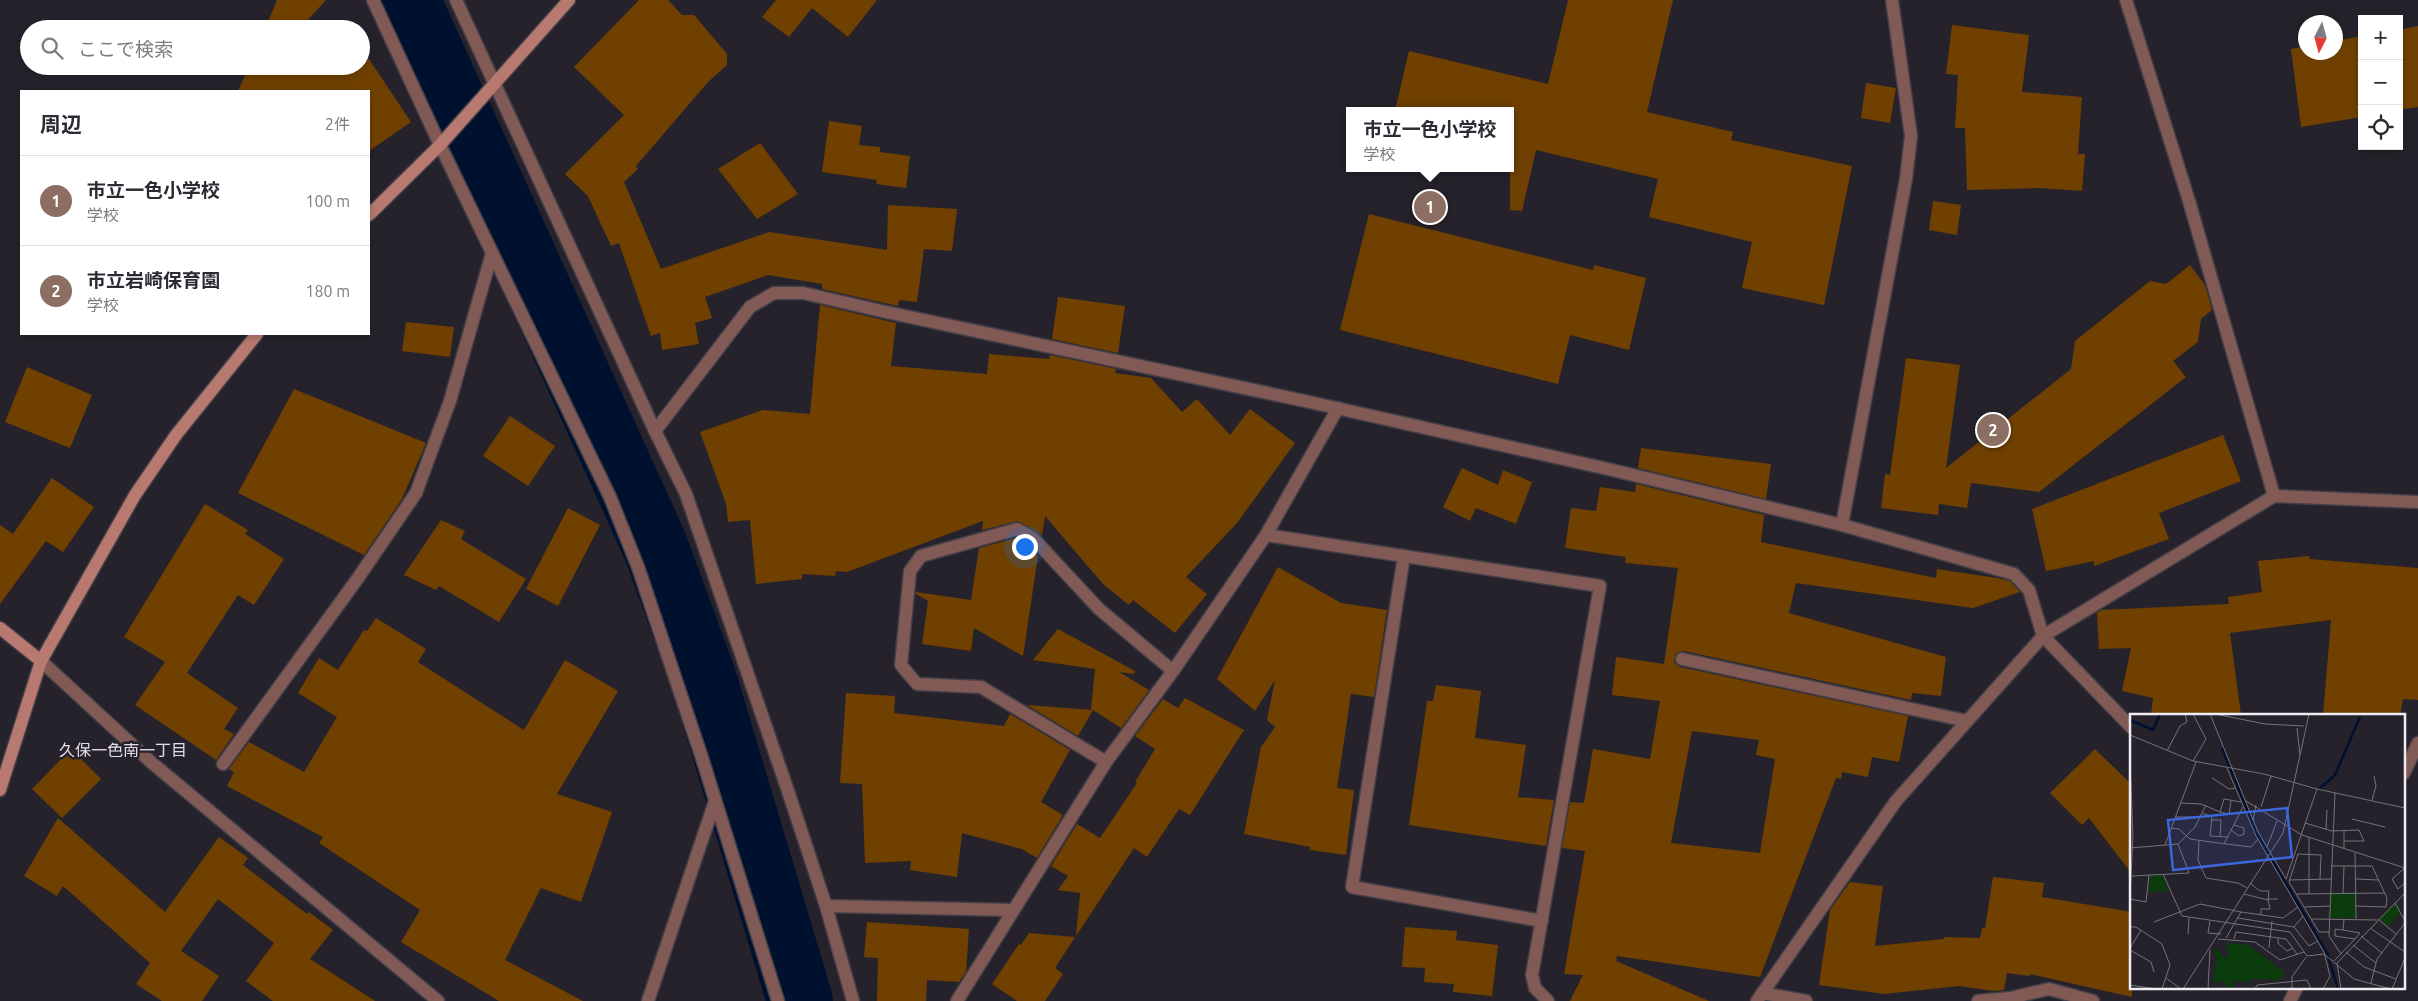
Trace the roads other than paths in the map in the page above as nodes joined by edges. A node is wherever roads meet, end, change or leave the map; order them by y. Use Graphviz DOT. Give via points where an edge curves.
graph roads {
  1 [pos="373,0"];
  2 [pos="456,0"];
  3 [pos="569,0"];
  4 [pos="1892,0"];
  5 [pos="2126,0"];
  6 [pos="494,84"];
  7 [pos="440,145"];
  8 [pos="370,214"];
  9 [pos="492,253"];
  10 [pos="256,335"];
  11 [pos="1338,408"];
  12 [pos="655,431"];
  13 [pos="2274,496"];
  14 [pos="2418,502"];
  15 [pos="1842,525"];
  16 [pos="1266,535"];
  17 [pos="1404,556"];
  18 [pos="0,628"];
  19 [pos="2043,636"];
  20 [pos="1682,659"];
  21 [pos="41,660"];
  22 [pos="1173,672"];
  23 [pos="1967,722"];
  24 [pos="2130,726"];
  25 [pos="2418,743"];
  26 [pos="1106,762"];
  27 [pos="223,764"];
  28 [pos="2406,769"];
  29 [pos="0,790"];
  30 [pos="716,801"];
  31 [pos="826,906"];
  32 [pos="1013,910"];
  33 [pos="1542,921"];
  34 [pos="2296,988"];
  35 [pos="1760,997"];
  36 [pos="438,1001"];
  37 [pos="648,1001"];
  38 [pos="778,1001"];
  39 [pos="853,1001"];
  40 [pos="956,1001"];
  41 [pos="1548,1001"];
  42 [pos="1806,1001"];
  43 [pos="1978,1001"];
  44 [pos="2093,1001"];
  45 [pos="2290,1001"];
  1 -- 7 [label="street"];
  2 -- 6 [label="street"];
  3 -- 6 [label="street"];
  4 -- 15 [label="street" via="1911,136 1906,179"];
  5 -- 13 [label="street" via="2189,201"];
  6 -- 7 [label="street"];
  6 -- 12 [label="street"];
  7 -- 8 [label="street"];
  7 -- 9 [label="street"];
  9 -- 27 [label="street" via="450,401 416,493"];
  9 -- 30 [label="street" via="610,498 638,568"];
  10 -- 21 [label="street" via="176,435 135,495"];
  11 -- 12 [label="street" via="803,293 774,293 750,308"];
  11 -- 15 [label="street"];
  11 -- 16 [label="street"];
  12 -- 31 [label="street" via="686,494"];
  13 -- 14 [label="street"];
  13 -- 19 [label="street"];
  15 -- 19 [label="street" via="2014,574 2029,590"];
  16 -- 17 [label="street"];
  16 -- 22 [label="street"];
  17 -- 33 [label="street" via="1352,887"];
  17 -- 33 [label="street" via="1600,586"];
  18 -- 21 [label="street"];
  19 -- 23 [label="street"];
  19 -- 24 [label="street"];
  20 -- 23 [label="street"];
  21 -- 29 [label="street"];
  21 -- 36 [label="street" via="152,763"];
  22 -- 26 [label="street"];
  22 -- 26 [label="street" via="1099,608 1033,538 1017,529 921,556 910,571 901,665 918,684 981,687"];
  23 -- 35 [label="street" via="1896,802"];
  25 -- 28 [label="street"];
  26 -- 32 [label="street"];
  30 -- 37 [label="street"];
  30 -- 38 [label="street"];
  31 -- 32 [label="street"];
  31 -- 39 [label="street"];
  32 -- 40 [label="street"];
  33 -- 41 [label="street" via="1532,975 1535,988"];
  34 -- 45 [label="street"];
  35 -- 42 [label="street"];
  43 -- 44 [label="street" via="2049,990"];
}
